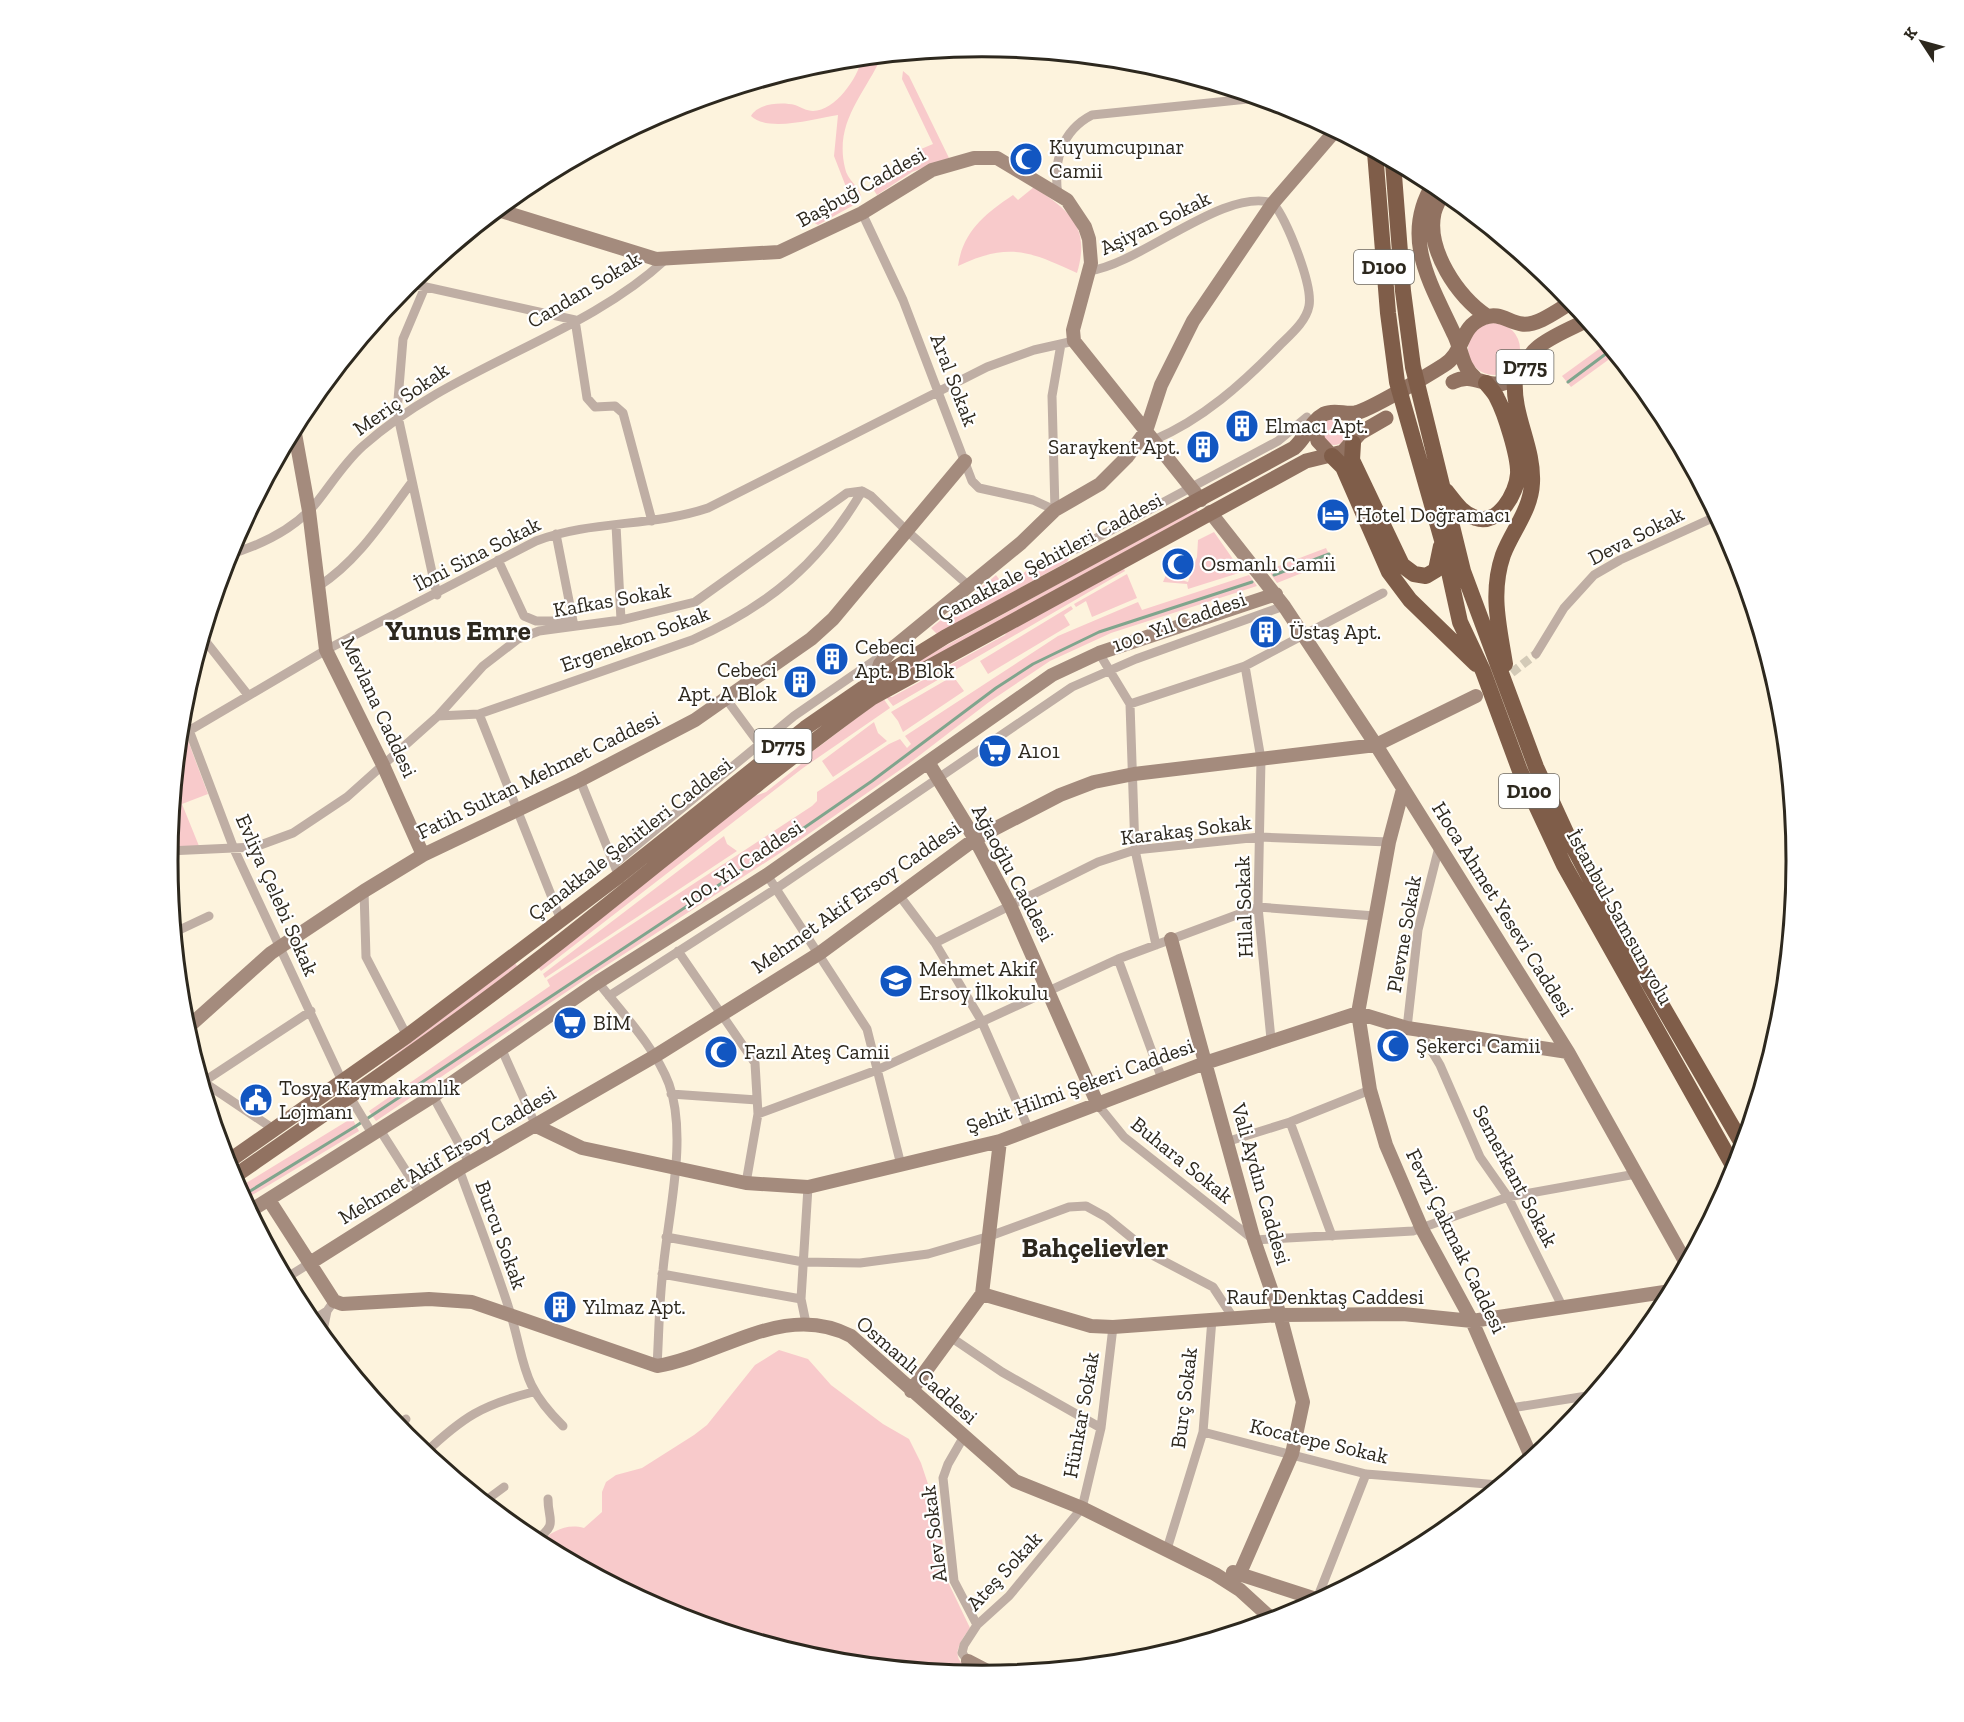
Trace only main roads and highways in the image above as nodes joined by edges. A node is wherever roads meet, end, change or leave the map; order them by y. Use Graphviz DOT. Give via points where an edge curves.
graph roads {
  1 [pos="1376,160"];
  2 [pos="1394,171"];
  3 [pos="1430,193"];
  4 [pos="1440,200"];
  5 [pos="1564,306"];
  6 [pos="1487,316"];
  7 [pos="1519,323"];
  8 [pos="1580,324"];
  9 [pos="1461,348"];
  10 [pos="1529,357"];
  11 [pos="1515,379"];
  12 [pos="1481,381"];
  13 [pos="1454,382"];
  14 [pos="1340,412"];
  15 [pos="1386,418"];
  16 [pos="1311,420"];
  17 [pos="1353,442"];
  18 [pos="1332,456"];
  19 [pos="1443,486"];
  20 [pos="1201,500"];
  21 [pos="1210,512"];
  22 [pos="1442,540"];
  23 [pos="1483,671"];
  24 [pos="870,688"];
  25 [pos="1510,698"];
  26 [pos="520,951"];
  27 [pos="531,964"];
  28 [pos="346,1090"];
  29 [pos="281,1133"];
  30 [pos="1737,1135"];
  31 [pos="1729,1157"];
  32 [pos="235,1158"];
  33 [pos="240,1171"];
  1 -- 22 [label="highway, İstanbul-Samsun yolu / D100" via="1397,382"];
  2 -- 19 [label="highway, İstanbul-Samsun yolu / D100" via="1413,367"];
  3 -- 9 [label="main road" via="1418,221 1420,251 1429,280"];
  4 -- 6 [label="main road" via="1434,214 1438,248 1468,302"];
  5 -- 7 [label="main road, D775" via="1538,321"];
  6 -- 7 [label="main road, D775" via="1502,316"];
  6 -- 9 [label="main road, D775" via="1469,328"];
  7 -- 10 [label="main road" via="1528,339"];
  8 -- 10 [label="main road, D775" via="1541,345"];
  9 -- 12 [label="main road" via="1462,362"];
  9 -- 14 [label="main road, Çanakkale Şehitleri Caddesi / D775" via="1444,365 1357,413"];
  10 -- 11 [label="main road, D775"];
  11 -- 12 [label="main road, D775" via="1504,384"];
  11 -- 25 [label="highway" via="1514,396 1528,449 1532,484 1522,521 1504,554 1494,594"];
  12 -- 13 [label="main road, D775" via="1467,376"];
  12 -- 19 [label="highway" via="1497,398 1513,444 1519,472 1515,493 1505,508 1485,520 1459,508"];
  14 -- 16 [label="main road, Çanakkale Şehitleri Caddesi / D775"];
  14 -- 17 [label="main road" via="1353,425"];
  15 -- 17 [label="main road, Çanakkale Şehitleri Caddesi / D775" via="1360,433"];
  16 -- 18 [label="main road" via="1318,441"];
  16 -- 20 [label="main road, Çanakkale Şehitleri Caddesi / D775" via="1304,439 1294,448"];
  17 -- 18 [label="main road, Çanakkale Şehitleri Caddesi / D775"];
  17 -- 22 [label="highway" via="1352,460 1402,566 1426,576 1436,570"];
  18 -- 21 [label="main road, Çanakkale Şehitleri Caddesi / D775" via="1306,461"];
  18 -- 23 [label="highway" via="1343,466 1389,572 1410,600"];
  19 -- 25 [label="highway, İstanbul-Samsun yolu / D100" via="1463,571"];
  20 -- 21 [label="main road"];
  20 -- 24 [label="main road, Çanakkale Şehitleri Caddesi / D775" via="1130,529 945,637"];
  21 -- 24 [label="main road, Çanakkale Şehitleri Caddesi / D775"];
  22 -- 23 [label="highway, İstanbul-Samsun yolu / D100" via="1460,622"];
  23 -- 31 [label="highway, İstanbul-Samsun yolu / D100" via="1520,771 1564,865"];
  24 -- 26 [label="main road, Çanakkale Şehitleri Caddesi / D775" via="764,751"];
  24 -- 27 [label="main road, Çanakkale Şehitleri Caddesi / D775" via="814,739"];
  25 -- 30 [label="highway, İstanbul-Samsun yolu / D100" via="1536,767 1586,874"];
  26 -- 27 [label="main road"];
  26 -- 28 [label="main road, Çanakkale Şehitleri Caddesi / D775" via="407,1036"];
  27 -- 28 [label="main road, Çanakkale Şehitleri Caddesi / D775"];
  28 -- 29 [label="main road, Çanakkale Şehitleri Caddesi / D775"];
  29 -- 32 [label="main road, Çanakkale Şehitleri Caddesi / D775"];
  29 -- 33 [label="main road, Çanakkale Şehitleri Caddesi / D775"];
}
